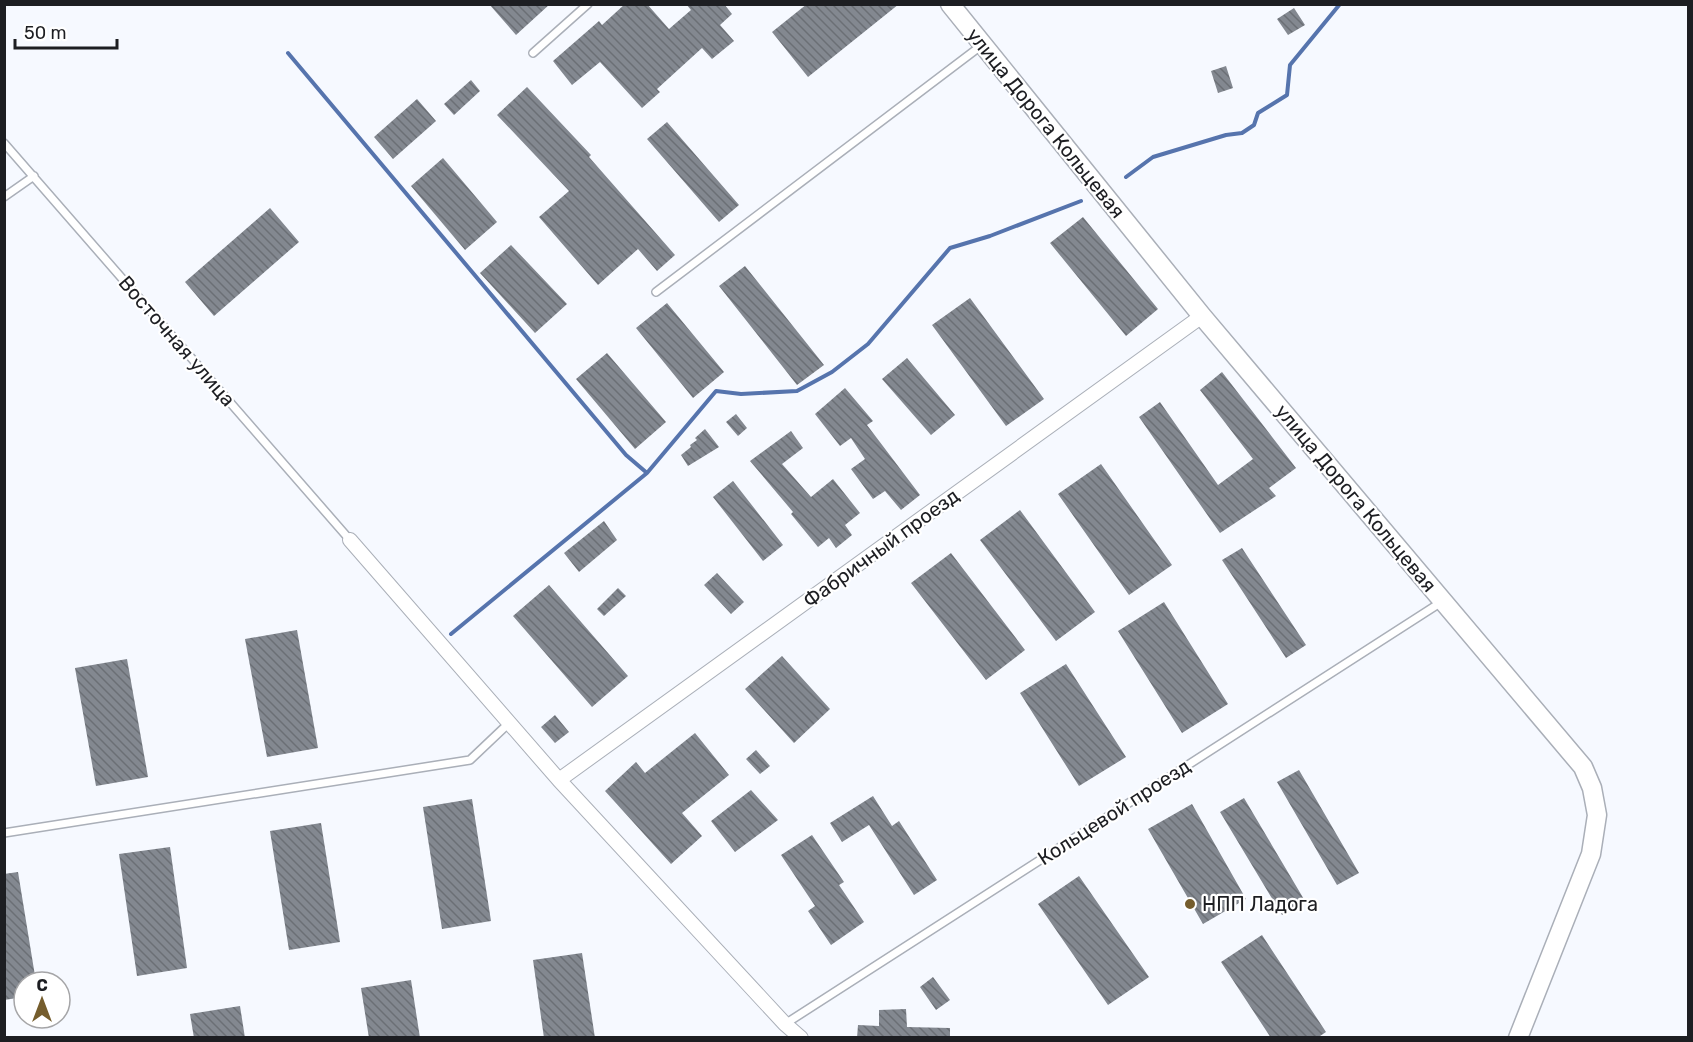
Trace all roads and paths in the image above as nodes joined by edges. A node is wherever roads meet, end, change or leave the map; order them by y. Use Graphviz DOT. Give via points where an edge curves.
graph roads {
  1 [pos="588,4"];
  2 [pos="950,4"];
  3 [pos="982,45"];
  4 [pos="533,53"];
  5 [pos="4,142"];
  6 [pos="34,176"];
  7 [pos="4,197"];
  8 [pos="656,292"];
  9 [pos="1202,316"];
  10 [pos="350,540"];
  11 [pos="1443,601"];
  12 [pos="509,723"];
  13 [pos="559,780"];
  14 [pos="4,834"];
  15 [pos="785,1024"];
  16 [pos="801,1038"];
  17 [pos="1518,1038"];
  1 -- 4 [label="lane"];
  2 -- 3 [label="street, улица Дорога Кольцевая"];
  3 -- 8 [label="lane"];
  3 -- 9 [label="street, улица Дорога Кольцевая"];
  5 -- 6 [label="lane, Восточная улица"];
  6 -- 7 [label="lane"];
  6 -- 10 [label="lane, Восточная улица"];
  9 -- 11 [label="street, улица Дорога Кольцевая"];
  9 -- 13 [label="street, Фабричный проезд"];
  10 -- 12 [label="street"];
  11 -- 15 [label="lane, Кольцевой проезд"];
  11 -- 17 [label="street, улица Дорога Кольцевая" via="1583,767 1597,815 1592,854"];
  12 -- 13 [label="street"];
  12 -- 14 [label="lane" via="470,760"];
  13 -- 15 [label="street"];
  15 -- 16 [label="street"];
}
